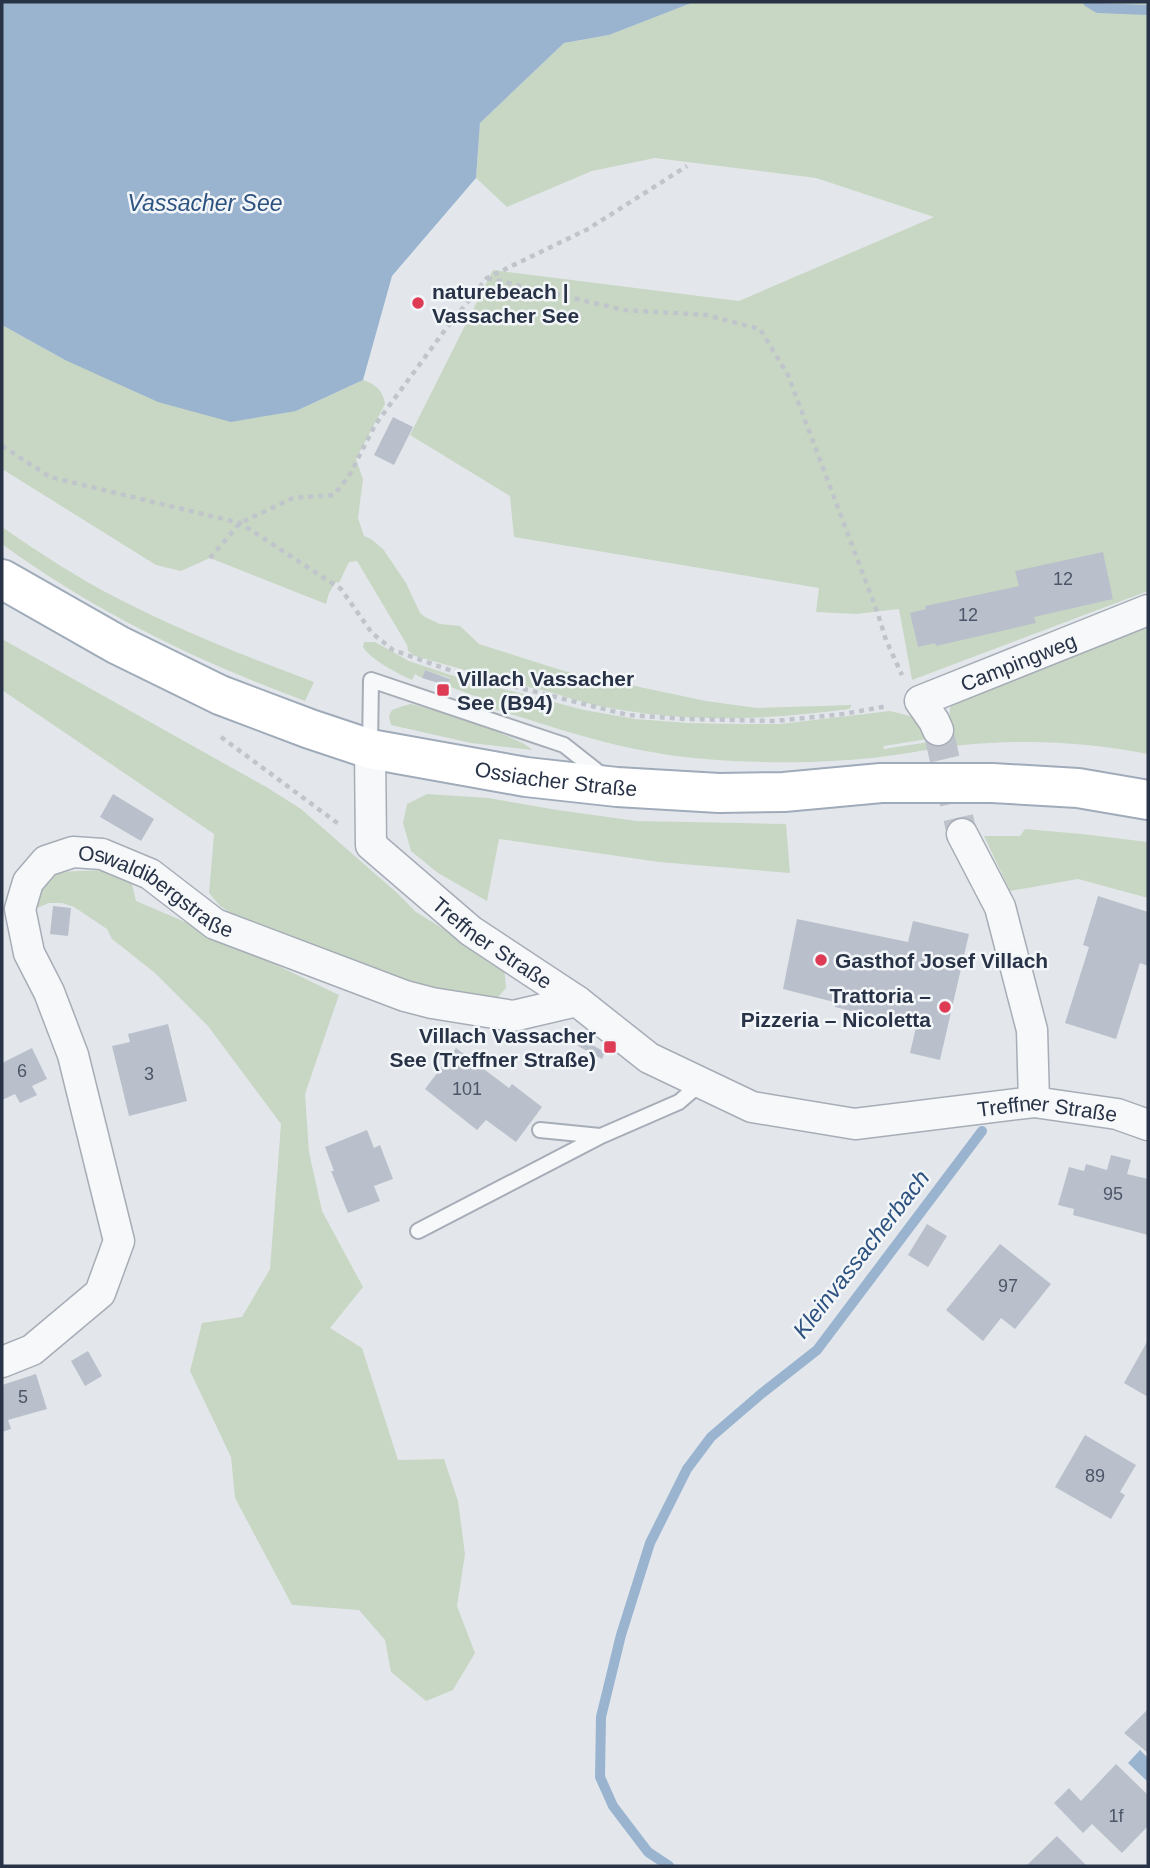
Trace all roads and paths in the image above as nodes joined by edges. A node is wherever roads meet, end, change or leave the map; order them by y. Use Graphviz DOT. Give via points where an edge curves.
graph roads {
  1 [pos="687,166"];
  2 [pos="487,278"];
  3 [pos="2,446"];
  4 [pos="240,523"];
  5 [pos="210,558"];
  6 [pos="2,579"];
  7 [pos="1148,610"];
  8 [pos="920,701"];
  9 [pos="938,730"];
  10 [pos="211,732"];
  11 [pos="370,749"];
  12 [pos="617,787"];
  13 [pos="1148,800"];
  14 [pos="962,834"];
  15 [pos="371,845"];
  16 [pos="577,1001"];
  17 [pos="701,1083"];
  18 [pos="1034,1102"];
  19 [pos="1148,1125"];
  20 [pos="540,1130"];
  21 [pos="601,1136"];
  22 [pos="418,1231"];
  23 [pos="2,1362"];
  1 -- 2 [label="path" via="588,229"];
  2 -- 4 [label="path" via="375,425 334,495 293,498"];
  2 -- 8 [label="path" via="624,310 706,315 760,329 789,375 886,640 906,684"];
  3 -- 4 [label="path" via="50,477"];
  4 -- 5 [label="path"];
  4 -- 8 [label="path" via="341,589 372,633 393,650 546,696 628,715 775,721"];
  6 -- 11 [label="main road, Ossiacher Straße" via="118,645 220,695"];
  7 -- 8 [label="street, Campingweg"];
  8 -- 9 [label="street"];
  10 -- 15 [label="path"];
  11 -- 12 [label="main road, Ossiacher Straße" via="526,777"];
  11 -- 12 [label="lane" via="371,680 564,745"];
  11 -- 15 [label="street"];
  12 -- 13 [label="main road, Ossiacher Straße" via="719,793 881,783 992,783 1078,788"];
  14 -- 18 [label="street" via="1000,907 1031,1030"];
  15 -- 16 [label="street, Treffner Straße" via="471,931"];
  16 -- 17 [label="street, Treffner Straße" via="649,1058"];
  16 -- 23 [label="street, Oswaldibergstraße" via="513,1016 405,996 215,924 150,874 102,854 73,852 46,861 28,882 20,909 29,953 73,1055 119,1241 100,1293 32,1350"];
  17 -- 18 [label="street, Treffner Straße" via="752,1107 855,1124"];
  17 -- 21 [label="lane" via="679,1102"];
  18 -- 19 [label="street, Treffner Straße" via="1116,1114"];
  20 -- 21 [label="lane"];
  21 -- 22 [label="lane"];
}
